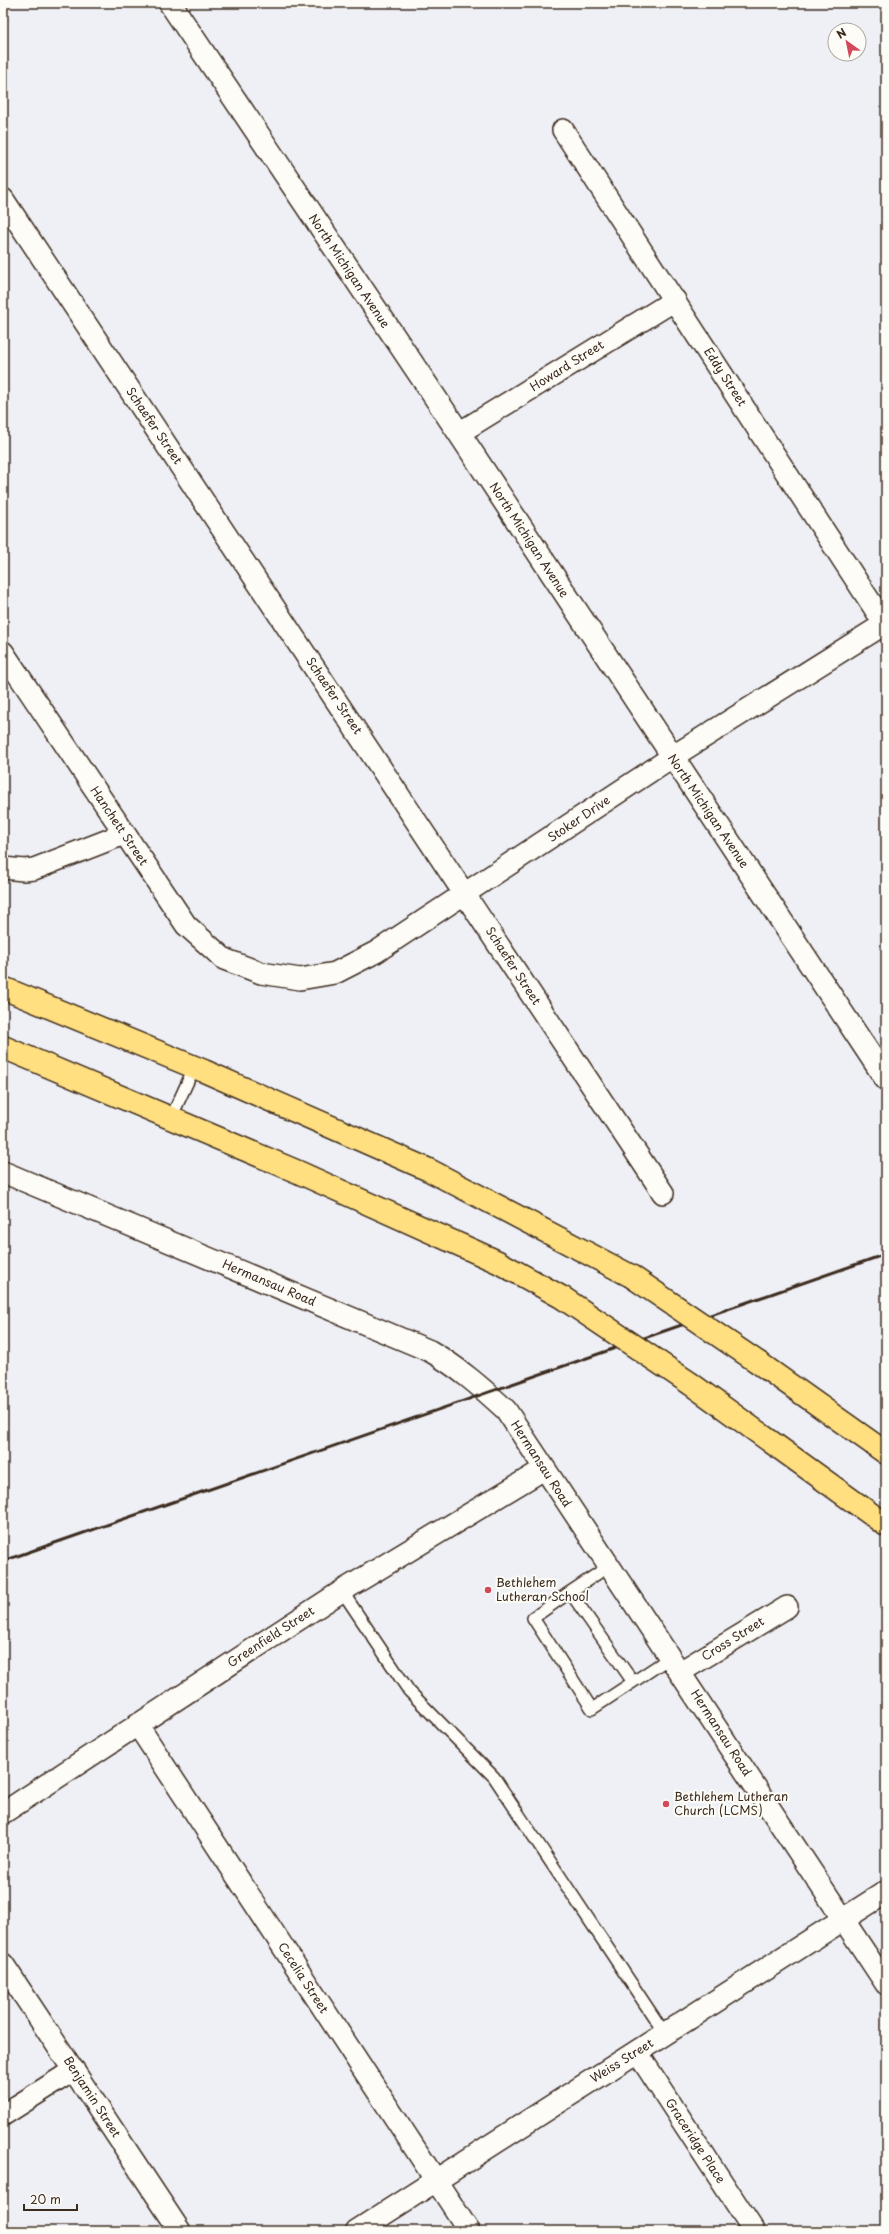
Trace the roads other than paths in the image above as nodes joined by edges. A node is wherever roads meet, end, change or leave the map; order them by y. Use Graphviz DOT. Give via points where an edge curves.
graph roads {
  1 [pos="170,3"];
  2 [pos="563,130"];
  3 [pos="3,199"];
  4 [pos="675,300"];
  5 [pos="459,433"];
  6 [pos="886,624"];
  7 [pos="3,652"];
  8 [pos="672,758"];
  9 [pos="124,834"];
  10 [pos="3,868"];
  11 [pos="466,894"];
  12 [pos="261,973"];
  13 [pos="3,988"];
  14 [pos="3,1047"];
  15 [pos="194,1068"];
  16 [pos="886,1079"];
  17 [pos="171,1118"];
  18 [pos="3,1172"];
  19 [pos="663,1193"];
  20 [pos="886,1453"];
  21 [pos="544,1469"];
  22 [pos="885,1524"];
  23 [pos="609,1566"];
  24 [pos="342,1591"];
  25 [pos="570,1592"];
  26 [pos="787,1607"];
  27 [pos="676,1665"];
  28 [pos="633,1682"];
  29 [pos="137,1724"];
  30 [pos="3,1813"];
  31 [pos="886,1892"];
  32 [pos="843,1920"];
  33 [pos="3,1964"];
  34 [pos="886,1984"];
  35 [pos="665,2034"];
  36 [pos="636,2052"];
  37 [pos="74,2070"];
  38 [pos="3,2115"];
  39 [pos="435,2180"];
  40 [pos="180,2231"];
  41 [pos="357,2231"];
  42 [pos="469,2231"];
  43 [pos="754,2231"];
  1 -- 5 [label="street, North Michigan Avenue"];
  2 -- 4 [label="street, Eddy Street"];
  3 -- 11 [label="street, Schaefer Street"];
  4 -- 5 [label="street, Howard Street"];
  4 -- 6 [label="street, Eddy Street"];
  5 -- 8 [label="street, North Michigan Avenue"];
  6 -- 8 [label="street, Stoker Drive"];
  7 -- 9 [label="street, Hanchett Street"];
  8 -- 11 [label="street, Stoker Drive"];
  8 -- 16 [label="street, North Michigan Avenue"];
  9 -- 10 [label="street" via="34,869"];
  9 -- 12 [label="street, Hanchett Street" via="186,925 224,959"];
  11 -- 12 [label="street, Stoker Drive" via="376,952 335,973 300,980"];
  11 -- 19 [label="street, Schaefer Street"];
  13 -- 15 [label="highway"];
  14 -- 17 [label="highway"];
  15 -- 17 [label="lane"];
  15 -- 20 [label="highway, bridge" via="429,1170 631,1276"];
  17 -- 22 [label="highway, bridge" via="491,1259 563,1298 691,1384"];
  18 -- 21 [label="street, Hermansau Road" via="430,1351 453,1364 506,1410"];
  21 -- 23 [label="street, Hermansau Road"];
  21 -- 24 [label="street, Greenfield Street"];
  23 -- 25 [label="lane"];
  23 -- 27 [label="street, Hermansau Road"];
  24 -- 29 [label="street, Greenfield Street"];
  24 -- 35 [label="lane" via="409,1691 494,1777"];
  25 -- 28 [label="lane"];
  25 -- 28 [label="lane" via="533,1618 592,1709"];
  26 -- 27 [label="street, Cross Street"];
  27 -- 28 [label="lane"];
  27 -- 32 [label="street, Hermansau Road"];
  29 -- 30 [label="street, Greenfield Street"];
  29 -- 39 [label="street, Cecelia Street"];
  31 -- 32 [label="street, Weiss Street"];
  32 -- 34 [label="street, Hermansau Road"];
  32 -- 35 [label="street, Weiss Street"];
  33 -- 37 [label="street, Benjamin Street"];
  35 -- 36 [label="street, Weiss Street"];
  36 -- 39 [label="street, Weiss Street"];
  36 -- 43 [label="street, Graceridge Place"];
  37 -- 38 [label="street"];
  37 -- 40 [label="street, Benjamin Street"];
  39 -- 41 [label="street, Weiss Street"];
  39 -- 42 [label="street, Cecelia Street"];
}
